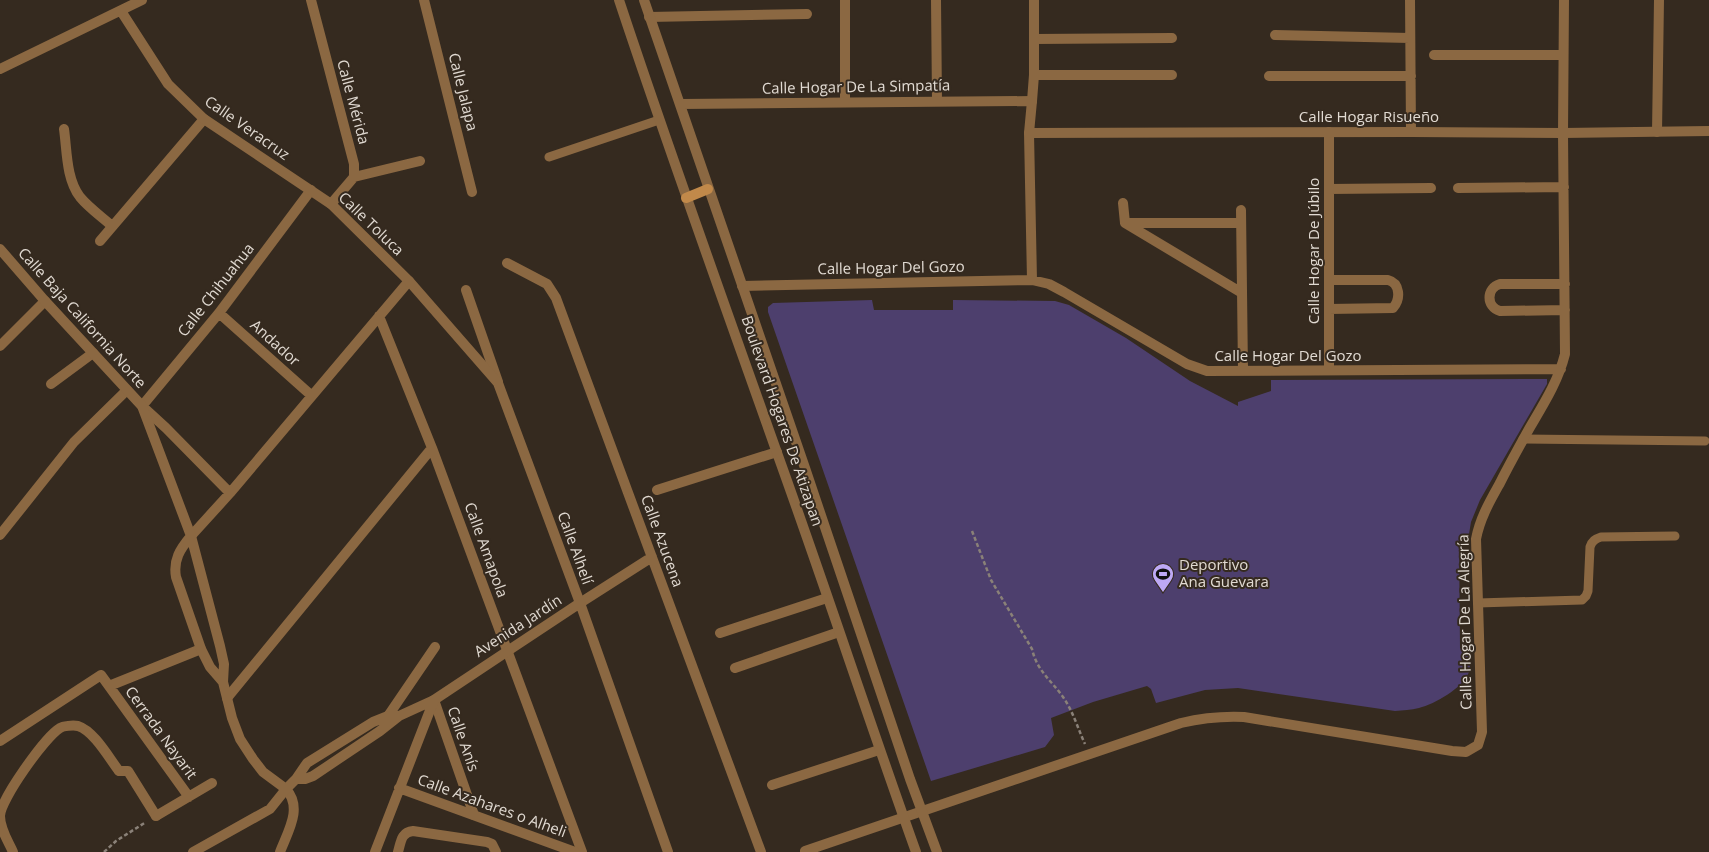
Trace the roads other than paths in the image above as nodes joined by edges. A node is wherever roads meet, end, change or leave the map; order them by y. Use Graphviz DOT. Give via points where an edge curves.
graph roads {
  1 [pos="142,0"];
  2 [pos="311,0"];
  3 [pos="424,0"];
  4 [pos="619,0"];
  5 [pos="644,0"];
  6 [pos="844,0"];
  7 [pos="936,0"];
  8 [pos="1034,0"];
  9 [pos="1410,0"];
  10 [pos="1564,0"];
  11 [pos="1659,0"];
  12 [pos="120,12"];
  13 [pos="807,14"];
  14 [pos="649,17"];
  15 [pos="1275,35"];
  16 [pos="1172,38"];
  17 [pos="1410,38"];
  18 [pos="1034,39"];
  19 [pos="1434,55"];
  20 [pos="1563,55"];
  21 [pos="0,70"];
  22 [pos="1034,75"];
  23 [pos="1172,75"];
  24 [pos="1269,76"];
  25 [pos="1411,76"];
  26 [pos="1032,100"];
  27 [pos="937,101"];
  28 [pos="846,102"];
  29 [pos="681,104"];
  30 [pos="204,119"];
  31 [pos="659,120"];
  32 [pos="64,129"];
  33 [pos="1709,131"];
  34 [pos="1329,132"];
  35 [pos="1411,132"];
  36 [pos="1657,132"];
  37 [pos="1029,133"];
  38 [pos="1563,133"];
  39 [pos="550,157"];
  40 [pos="420,161"];
  41 [pos="354,177"];
  42 [pos="1564,187"];
  43 [pos="1431,188"];
  44 [pos="1458,188"];
  45 [pos="708,189"];
  46 [pos="1329,189"];
  47 [pos="311,190"];
  48 [pos="472,192"];
  49 [pos="686,198"];
  50 [pos="1123,203"];
  51 [pos="331,204"];
  52 [pos="1241,210"];
  53 [pos="1125,223"];
  54 [pos="1241,223"];
  55 [pos="112,226"];
  56 [pos="100,241"];
  57 [pos="0,249"];
  58 [pos="507,264"];
  59 [pos="1032,280"];
  60 [pos="1329,280"];
  61 [pos="409,281"];
  62 [pos="1565,284"];
  63 [pos="742,286"];
  64 [pos="466,290"];
  65 [pos="1242,293"];
  66 [pos="45,301"];
  67 [pos="1329,309"];
  68 [pos="1565,310"];
  69 [pos="219,313"];
  70 [pos="379,316"];
  71 [pos="0,346"];
  72 [pos="93,353"];
  73 [pos="1561,369"];
  74 [pos="1329,370"];
  75 [pos="1243,371"];
  76 [pos="498,383"];
  77 [pos="51,384"];
  78 [pos="127,390"];
  79 [pos="312,396"];
  80 [pos="142,406"];
  81 [pos="1523,439"];
  82 [pos="1705,441"];
  83 [pos="432,448"];
  84 [pos="777,452"];
  85 [pos="656,490"];
  86 [pos="230,492"];
  87 [pos="0,536"];
  88 [pos="191,536"];
  89 [pos="1675,536"];
  90 [pos="652,557"];
  91 [pos="827,598"];
  92 [pos="580,603"];
  93 [pos="1478,603"];
  94 [pos="839,632"];
  95 [pos="720,633"];
  96 [pos="435,647"];
  97 [pos="201,650"];
  98 [pos="507,650"];
  99 [pos="735,668"];
  100 [pos="223,682"];
  101 [pos="109,686"];
  102 [pos="227,698"];
  103 [pos="434,700"];
  104 [pos="393,718"];
  105 [pos="0,740"];
  106 [pos="879,750"];
  107 [pos="296,779"];
  108 [pos="212,783"];
  109 [pos="772,785"];
  110 [pos="286,788"];
  111 [pos="399,788"];
  112 [pos="189,797"];
  113 [pos="922,812"];
  114 [pos="474,815"];
  115 [pos="904,818"];
  116 [pos="805,851"];
  117 [pos="14,852"];
  118 [pos="193,852"];
  119 [pos="280,852"];
  120 [pos="375,852"];
  121 [pos="398,852"];
  122 [pos="496,852"];
  123 [pos="575,852"];
  124 [pos="582,852"];
  125 [pos="668,852"];
  126 [pos="761,852"];
  127 [pos="916,852"];
  128 [pos="937,852"];
  1 -- 12 [label="street"];
  2 -- 41 [label="street, Calle Mérida" via="354,164"];
  3 -- 48 [label="street, Calle Jalapa"];
  4 -- 31 [label="street, Boulevard Hogares De Atizapan"];
  5 -- 14 [label="street, Boulevard Hogares De Atizapan"];
  6 -- 28 [label="street"];
  7 -- 27 [label="street"];
  8 -- 18 [label="street"];
  9 -- 17 [label="street"];
  10 -- 20 [label="street"];
  11 -- 36 [label="street"];
  12 -- 21 [label="street"];
  12 -- 30 [label="street, Calle Veracruz" via="168,84"];
  13 -- 14 [label="street"];
  14 -- 29 [label="street, Boulevard Hogares De Atizapan"];
  15 -- 17 [label="street"];
  16 -- 18 [label="street"];
  17 -- 25 [label="street"];
  18 -- 22 [label="street"];
  19 -- 20 [label="street"];
  20 -- 38 [label="street"];
  22 -- 23 [label="street"];
  22 -- 26 [label="street"];
  24 -- 25 [label="street"];
  25 -- 35 [label="street"];
  26 -- 27 [label="street, Calle Hogar De La Simpatía"];
  26 -- 37 [label="street"];
  27 -- 28 [label="street, Calle Hogar De La Simpatía"];
  28 -- 29 [label="street, Calle Hogar De La Simpatía"];
  29 -- 45 [label="street, Boulevard Hogares De Atizapan"];
  30 -- 47 [label="street, Calle Veracruz"];
  30 -- 55 [label="street"];
  31 -- 39 [label="lane"];
  31 -- 49 [label="street, Boulevard Hogares De Atizapan"];
  32 -- 55 [label="street" via="75,190"];
  33 -- 36 [label="street, Calle Hogar Risueño"];
  34 -- 35 [label="street, Calle Hogar Risueño"];
  34 -- 37 [label="street, Calle Hogar Risueño"];
  34 -- 46 [label="street, Calle Hogar De Júbilo"];
  35 -- 38 [label="street, Calle Hogar Risueño"];
  36 -- 38 [label="street, Calle Hogar Risueño"];
  37 -- 59 [label="street"];
  38 -- 42 [label="street"];
  40 -- 41 [label="street"];
  41 -- 51 [label="street"];
  42 -- 44 [label="street"];
  42 -- 62 [label="street"];
  43 -- 46 [label="street"];
  45 -- 49 [label="main road"];
  45 -- 63 [label="street, Boulevard Hogares De Atizapan"];
  46 -- 60 [label="street, Calle Hogar De Júbilo"];
  47 -- 51 [label="street, Calle Toluca"];
  47 -- 69 [label="street, Calle Chihuahua"];
  49 -- 84 [label="street, Boulevard Hogares De Atizapan"];
  50 -- 53 [label="street"];
  51 -- 61 [label="street, Calle Toluca"];
  52 -- 54 [label="street"];
  53 -- 54 [label="street"];
  53 -- 65 [label="street"];
  54 -- 65 [label="street"];
  55 -- 56 [label="street"];
  57 -- 66 [label="street, Calle Baja California Norte"];
  58 -- 90 [label="street, Calle Azucena" via="547,284 556,298"];
  59 -- 63 [label="street, Calle Hogar Del Gozo"];
  59 -- 75 [label="street, Calle Hogar Del Gozo" via="1064,292 1187,364 1207,371"];
  60 -- 67 [label="street, Calle Hogar De Júbilo"];
  60 -- 67 [label="street" via="1388,280 1397,285 1398,291 1397,304 1393,308"];
  61 -- 70 [label="street"];
  61 -- 76 [label="street, Calle Alhelí"];
  62 -- 68 [label="street"];
  62 -- 68 [label="street" via="1500,284 1491,290 1489,300 1491,306 1500,311"];
  63 -- 113 [label="street, Boulevard Hogares De Atizapan"];
  64 -- 76 [label="street"];
  65 -- 75 [label="street"];
  66 -- 71 [label="street"];
  66 -- 72 [label="street, Calle Baja California Norte"];
  67 -- 74 [label="street, Calle Hogar De Júbilo"];
  68 -- 73 [label="street" via="1565,354"];
  69 -- 79 [label="street, Andador"];
  69 -- 80 [label="street, Calle Chihuahua"];
  70 -- 79 [label="street"];
  70 -- 83 [label="street, Calle Amapola"];
  72 -- 77 [label="street"];
  72 -- 78 [label="street, Calle Baja California Norte"];
  73 -- 74 [label="street, Calle Hogar Del Gozo"];
  73 -- 81 [label="street, Calle Hogar De La Alegría"];
  74 -- 75 [label="street, Calle Hogar Del Gozo"];
  76 -- 92 [label="street, Calle Alhelí"];
  78 -- 80 [label="street, Calle Baja California Norte"];
  78 -- 87 [label="street" via="74,442"];
  79 -- 86 [label="street"];
  80 -- 86 [label="street, Calle Baja California Norte"];
  80 -- 88 [label="street, Calle Baja California Norte"];
  81 -- 82 [label="lane"];
  81 -- 93 [label="street, Calle Hogar De La Alegría" via="1479,524 1476,539"];
  83 -- 98 [label="street, Calle Amapola"];
  83 -- 102 [label="street"];
  84 -- 85 [label="street"];
  84 -- 91 [label="street, Boulevard Hogares De Atizapan"];
  86 -- 88 [label="street"];
  88 -- 97 [label="street, Calle Baja California Norte" via="174,567"];
  88 -- 100 [label="street, Calle Baja California Norte" via="224,664"];
  89 -- 93 [label="lane" via="1596,539 1590,547 1588,592 1582,600"];
  90 -- 92 [label="street, Avenida Jardín"];
  90 -- 126 [label="street, Calle Azucena"];
  91 -- 94 [label="street, Boulevard Hogares De Atizapan"];
  91 -- 95 [label="street"];
  92 -- 98 [label="street, Avenida Jardín"];
  92 -- 125 [label="street, Calle Alhelí"];
  93 -- 113 [label="street, Calle Hogar De La Alegría" via="1482,732 1478,745 1466,752 1244,717 1200,718"];
  94 -- 99 [label="street"];
  94 -- 106 [label="street, Boulevard Hogares De Atizapan"];
  96 -- 104 [label="street"];
  97 -- 100 [label="street, Calle Baja California Norte"];
  97 -- 101 [label="street, Cerrada Nayarit"];
  98 -- 103 [label="street, Avenida Jardín"];
  98 -- 124 [label="street, Calle Amapola"];
  100 -- 102 [label="street, Calle Baja California Norte"];
  101 -- 105 [label="street, Cerrada Nayarit" via="101,675"];
  101 -- 112 [label="street, Cerrada Nayarit"];
  102 -- 110 [label="street, Calle Baja California Norte" via="240,739 252,759 263,772"];
  103 -- 104 [label="street, Avenida Jardín"];
  103 -- 111 [label="street"];
  103 -- 114 [label="street, Calle Anís"];
  104 -- 107 [label="street, Avenida Jardín" via="313,776"];
  104 -- 107 [label="street, Avenida Jardín" via="373,722 307,763"];
  106 -- 109 [label="street"];
  106 -- 115 [label="street, Boulevard Hogares De Atizapan"];
  107 -- 110 [label="street, Avenida Jardín"];
  108 -- 112 [label="street"];
  110 -- 118 [label="street, Avenida Jardín" via="270,809"];
  110 -- 119 [label="street" via="295,804"];
  111 -- 114 [label="street, Calle Azahares o Alheli"];
  111 -- 120 [label="street"];
  112 -- 117 [label="street" via="156,816 128,771 119,771 90,733 78,726 62,726 49,736 4,802 0,815 3,830"];
  113 -- 115 [label="street"];
  113 -- 128 [label="street, Boulevard Hogares De Atizapan"];
  114 -- 123 [label="street, Calle Azahares o Alheli"];
  115 -- 116 [label="street"];
  115 -- 127 [label="street, Boulevard Hogares De Atizapan"];
  121 -- 122 [label="street" via="404,835 413,831 487,842"];
}
